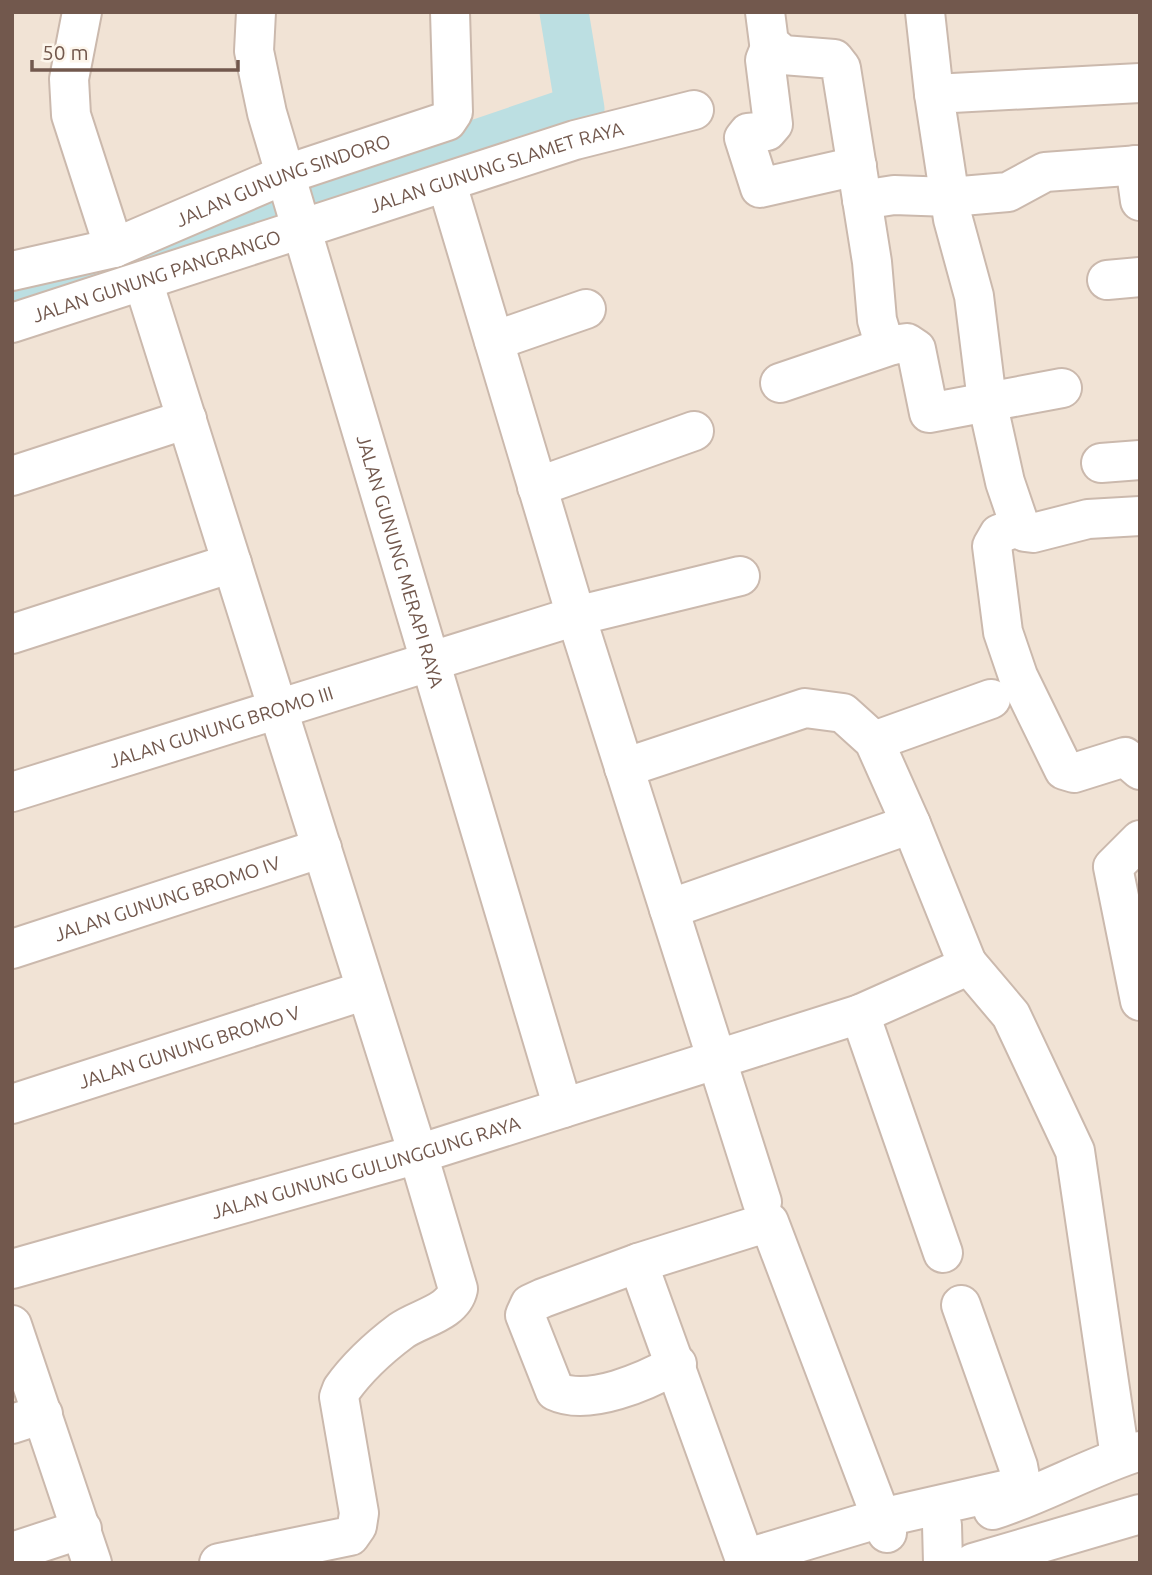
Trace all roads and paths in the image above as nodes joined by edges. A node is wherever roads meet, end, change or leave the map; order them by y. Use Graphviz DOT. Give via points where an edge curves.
graph roads {
  1 [pos="82,12"];
  2 [pos="256,12"];
  3 [pos="450,12"];
  4 [pos="925,12"];
  5 [pos="768,29"];
  6 [pos="1140,83"];
  7 [pos="934,94"];
  8 [pos="694,110"];
  9 [pos="1138,177"];
  10 [pos="859,183"];
  11 [pos="447,184"];
  12 [pos="950,197"];
  13 [pos="293,202"];
  14 [pos="114,248"];
  15 [pos="12,271"];
  16 [pos="143,281"];
  17 [pos="586,309"];
  18 [pos="12,323"];
  19 [pos="494,341"];
  20 [pos="892,345"];
  21 [pos="780,383"];
  22 [pos="1062,388"];
  23 [pos="988,401"];
  24 [pos="187,419"];
  25 [pos="694,431"];
  26 [pos="1140,460"];
  27 [pos="1101,463"];
  28 [pos="12,476"];
  29 [pos="537,487"];
  30 [pos="1140,516"];
  31 [pos="1020,526"];
  32 [pos="232,563"];
  33 [pos="740,576"];
  34 [pos="576,616"];
  35 [pos="12,634"];
  36 [pos="429,660"];
  37 [pos="991,699"];
  38 [pos="277,708"];
  39 [pos="874,741"];
  40 [pos="624,768"];
  41 [pos="1140,770"];
  42 [pos="12,792"];
  43 [pos="911,824"];
  44 [pos="1140,840"];
  45 [pos="322,848"];
  46 [pos="669,909"];
  47 [pos="12,948"];
  48 [pos="967,963"];
  49 [pos="1137,979"];
  50 [pos="366,990"];
  51 [pos="860,1014"];
  52 [pos="717,1058"];
  53 [pos="12,1104"];
  54 [pos="563,1108"];
  55 [pos="418,1154"];
  56 [pos="762,1202"];
  57 [pos="943,1253"];
  58 [pos="638,1262"];
  59 [pos="12,1269"];
  60 [pos="961,1305"];
  61 [pos="12,1325"];
  62 [pos="677,1364"];
  63 [pos="27,1419"];
  64 [pos="1130,1454"];
  65 [pos="1140,1514"];
  66 [pos="942,1525"];
  67 [pos="884,1526"];
  68 [pos="87,1546"];
  69 [pos="12,1552"];
  70 [pos="334,1552"];
  71 [pos="219,1563"];
  72 [pos="771,1563"];
  73 [pos="943,1563"];
  74 [pos="973,1563"];
  1 -- 14 [label="street" via="69,79 71,115"];
  2 -- 13 [label="street, JALAN GUNUNG MERAPI RAYA" via="254,51"];
  3 -- 13 [label="street, JALAN GUNUNG SINDORO" via="452,117"];
  4 -- 7 [label="street"];
  5 -- 10 [label="street" via="782,55 834,59 841,68"];
  5 -- 10 [label="street" via="765,60 774,124 744,138 760,188"];
  6 -- 7 [label="street"];
  7 -- 12 [label="street"];
  8 -- 11 [label="street, JALAN GUNUNG SLAMET RAYA" via="594,134"];
  9 -- 12 [label="street" via="1045,172 1008,192"];
  10 -- 12 [label="street" via="894,195"];
  10 -- 20 [label="street" via="877,320 883,340"];
  11 -- 13 [label="street, JALAN GUNUNG SLAMET RAYA"];
  11 -- 19 [label="street"];
  12 -- 23 [label="street" via="974,296"];
  13 -- 14 [label="street, JALAN GUNUNG SINDORO"];
  13 -- 16 [label="street, JALAN GUNUNG PANGRANGO"];
  13 -- 36 [label="street, JALAN GUNUNG MERAPI RAYA"];
  14 -- 15 [label="street, JALAN GUNUNG SINDORO"];
  16 -- 18 [label="street, JALAN GUNUNG PANGRANGO"];
  16 -- 24 [label="street"];
  17 -- 19 [label="street"];
  19 -- 29 [label="street"];
  20 -- 21 [label="street"];
  20 -- 23 [label="street" via="908,343 916,349 929,413"];
  22 -- 23 [label="street"];
  23 -- 31 [label="street" via="1004,482"];
  24 -- 28 [label="street"];
  24 -- 32 [label="street"];
  25 -- 29 [label="street"];
  26 -- 27 [label="street"];
  29 -- 34 [label="street"];
  30 -- 31 [label="street" via="1088,519 1033,533"];
  31 -- 41 [label="street" via="999,534 992,546 1003,632 1018,676 1064,770 1074,773 1125,757"];
  32 -- 35 [label="street"];
  32 -- 38 [label="street"];
  33 -- 34 [label="street, JALAN GUNUNG BROMO III"];
  34 -- 36 [label="street, JALAN GUNUNG BROMO III"];
  34 -- 40 [label="street"];
  36 -- 38 [label="street, JALAN GUNUNG BROMO III"];
  36 -- 54 [label="street, JALAN GUNUNG MERAPI RAYA"];
  37 -- 39 [label="street"];
  38 -- 42 [label="street, JALAN GUNUNG BROMO III"];
  38 -- 45 [label="street"];
  39 -- 40 [label="street" via="843,713 805,708"];
  39 -- 43 [label="street"];
  40 -- 46 [label="street"];
  43 -- 46 [label="street"];
  43 -- 48 [label="street"];
  44 -- 49 [label="street" via="1113,867"];
  45 -- 47 [label="street, JALAN GUNUNG BROMO IV"];
  45 -- 50 [label="street"];
  46 -- 52 [label="street"];
  48 -- 51 [label="street, JALAN GUNUNG GULUNGGUNG RAYA"];
  48 -- 64 [label="street" via="1011,1015 1075,1152"];
  50 -- 53 [label="street, JALAN GUNUNG BROMO V"];
  50 -- 55 [label="street"];
  51 -- 52 [label="street, JALAN GUNUNG GULUNGGUNG RAYA"];
  51 -- 57 [label="street"];
  52 -- 54 [label="street, JALAN GUNUNG GULUNGGUNG RAYA"];
  52 -- 56 [label="street"];
  54 -- 55 [label="street, JALAN GUNUNG GULUNGGUNG RAYA"];
  55 -- 59 [label="street, JALAN GUNUNG GULUNGGUNG RAYA"];
  55 -- 70 [label="street" via="458,1289 446,1306 402,1330 342,1390 339,1397 359,1513 357,1526"];
  58 -- 62 [label="street"];
  58 -- 62 [label="street" via="530,1304 525,1315 555,1391 566,1397 643,1383"];
  58 -- 67 [label="street" via="769,1222"];
  60 -- 67 [label="street" via="1020,1477 1013,1488"];
  61 -- 63 [label="street"];
  62 -- 67 [label="street" via="743,1554 754,1556"];
  63 -- 68 [label="street"];
  64 -- 66 [label="street" via="1028,1499"];
  65 -- 74 [label="street"];
  66 -- 67 [label="street"];
  66 -- 73 [label="street"];
  67 -- 72 [label="street"];
  68 -- 69 [label="street"];
  70 -- 71 [label="street"];
}
